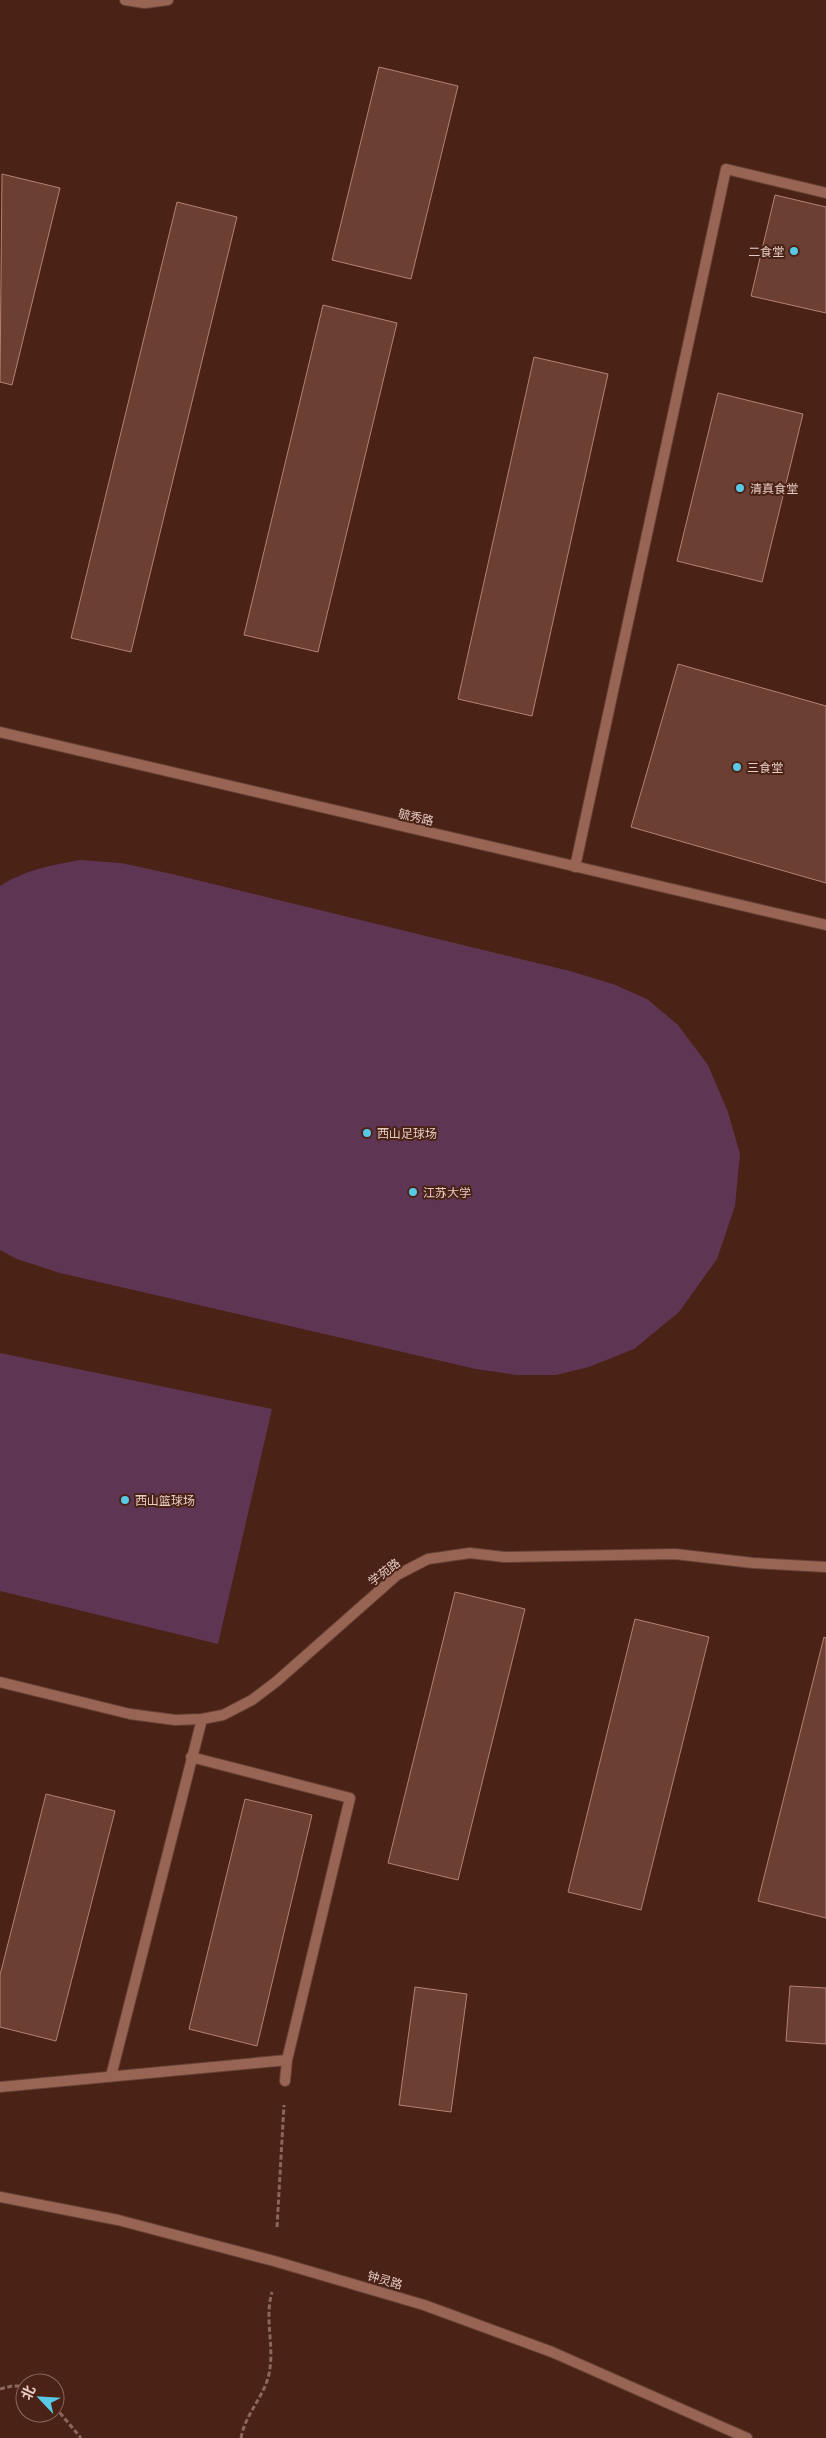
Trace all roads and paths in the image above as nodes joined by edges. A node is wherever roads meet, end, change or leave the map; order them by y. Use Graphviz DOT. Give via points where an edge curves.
graph roads {
  1 [pos="125,0"];
  2 [pos="168,0"];
  3 [pos="826,193"];
  4 [pos="0,732"];
  5 [pos="575,867"];
  6 [pos="826,925"];
  7 [pos="826,1567"];
  8 [pos="0,1682"];
  9 [pos="202,1719"];
  10 [pos="191,1757"];
  11 [pos="287,2060"];
  12 [pos="111,2076"];
  13 [pos="285,2081"];
  14 [pos="0,2087"];
  15 [pos="0,2197"];
  16 [pos="277,2227"];
  17 [pos="272,2292"];
  18 [pos="15,2386"];
  19 [pos="0,2388"];
  20 [pos="65,2419"];
  21 [pos="81,2438"];
  22 [pos="241,2438"];
  23 [pos="747,2438"];
  1 -- 2 [label="lane"];
  3 -- 5 [label="lane" via="726,169"];
  4 -- 5 [label="lane, 毓秀路"];
  5 -- 6 [label="lane, 毓秀路"];
  7 -- 9 [label="lane, 学苑路" via="675,1554 504,1557 470,1553 428,1559 398,1574 252,1700 223,1715"];
  8 -- 9 [label="lane, 学苑路" via="130,1714 175,1720"];
  9 -- 10 [label="lane"];
  10 -- 11 [label="lane" via="350,1798"];
  10 -- 12 [label="lane"];
  11 -- 12 [label="lane"];
  11 -- 13 [label="lane"];
  12 -- 14 [label="lane"];
  13 -- 16 [label="path"];
  15 -- 23 [label="lane, 钟灵路" via="118,2220 274,2260 424,2305 552,2352"];
  17 -- 22 [label="path" via="267,2317 271,2357 269,2374 243,2427"];
  18 -- 19 [label="path"];
  20 -- 21 [label="path"];
}
